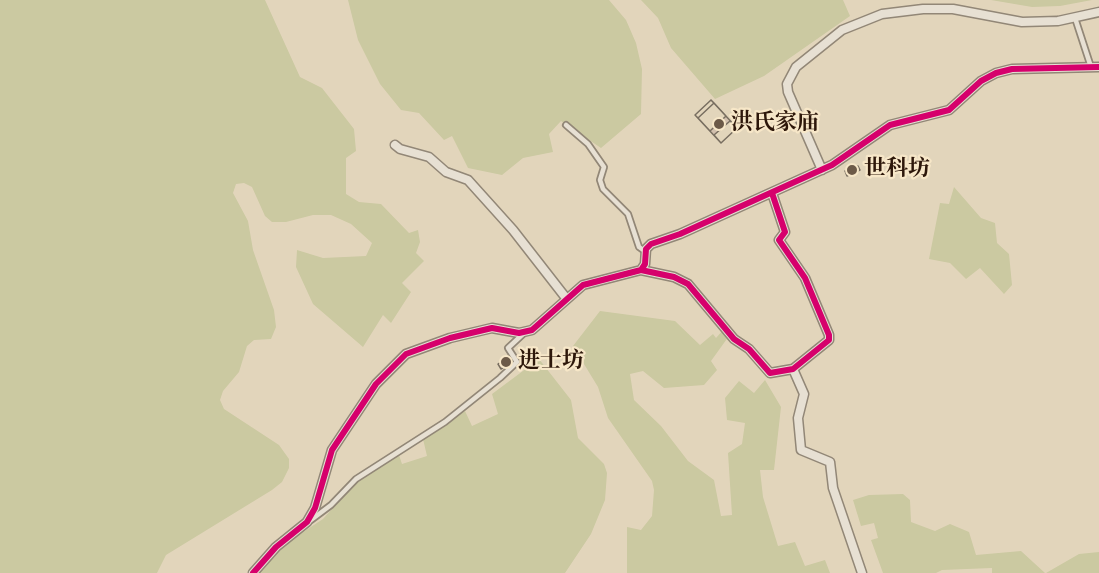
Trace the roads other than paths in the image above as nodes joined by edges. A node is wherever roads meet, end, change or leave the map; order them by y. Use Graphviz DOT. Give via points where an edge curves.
graph roads {
  1 [pos="1099,12"];
  2 [pos="1076,18"];
  3 [pos="1095,67"];
  4 [pos="566,125"];
  5 [pos="395,145"];
  6 [pos="822,170"];
  7 [pos="772,193"];
  8 [pos="646,252"];
  9 [pos="641,270"];
  10 [pos="566,298"];
  11 [pos="525,333"];
  12 [pos="793,369"];
  13 [pos="307,522"];
  14 [pos="253,573"];
  15 [pos="861,573"];
  1 -- 2 [label="street"];
  2 -- 3 [label="lane"];
  2 -- 6 [label="street" via="1022,22 953,9 923,9 882,14 842,30 796,67 787,84"];
  3 -- 6 [label="street" via="1012,69 996,73 949,110 890,125"];
  4 -- 8 [label="lane" via="588,144 604,167 600,180 603,189 628,214 639,247"];
  5 -- 10 [label="street" via="429,157 446,171 468,180"];
  6 -- 7 [label="street"];
  7 -- 8 [label="street" via="651,244"];
  7 -- 12 [label="street" via="786,232 779,240 805,278 829,335 829,340"];
  8 -- 9 [label="street"];
  9 -- 10 [label="street" via="583,285"];
  9 -- 12 [label="street" via="688,284 734,339 749,349 770,373"];
  10 -- 11 [label="street" via="538,326"];
  11 -- 13 [label="lane" via="508,348 517,362 500,378 444,422 356,479 331,505"];
  11 -- 13 [label="street" via="492,328 406,354 376,384 332,450"];
  12 -- 15 [label="street" via="804,394 798,418 801,450 830,462 833,488"];
  13 -- 14 [label="street" via="276,547"];
}
